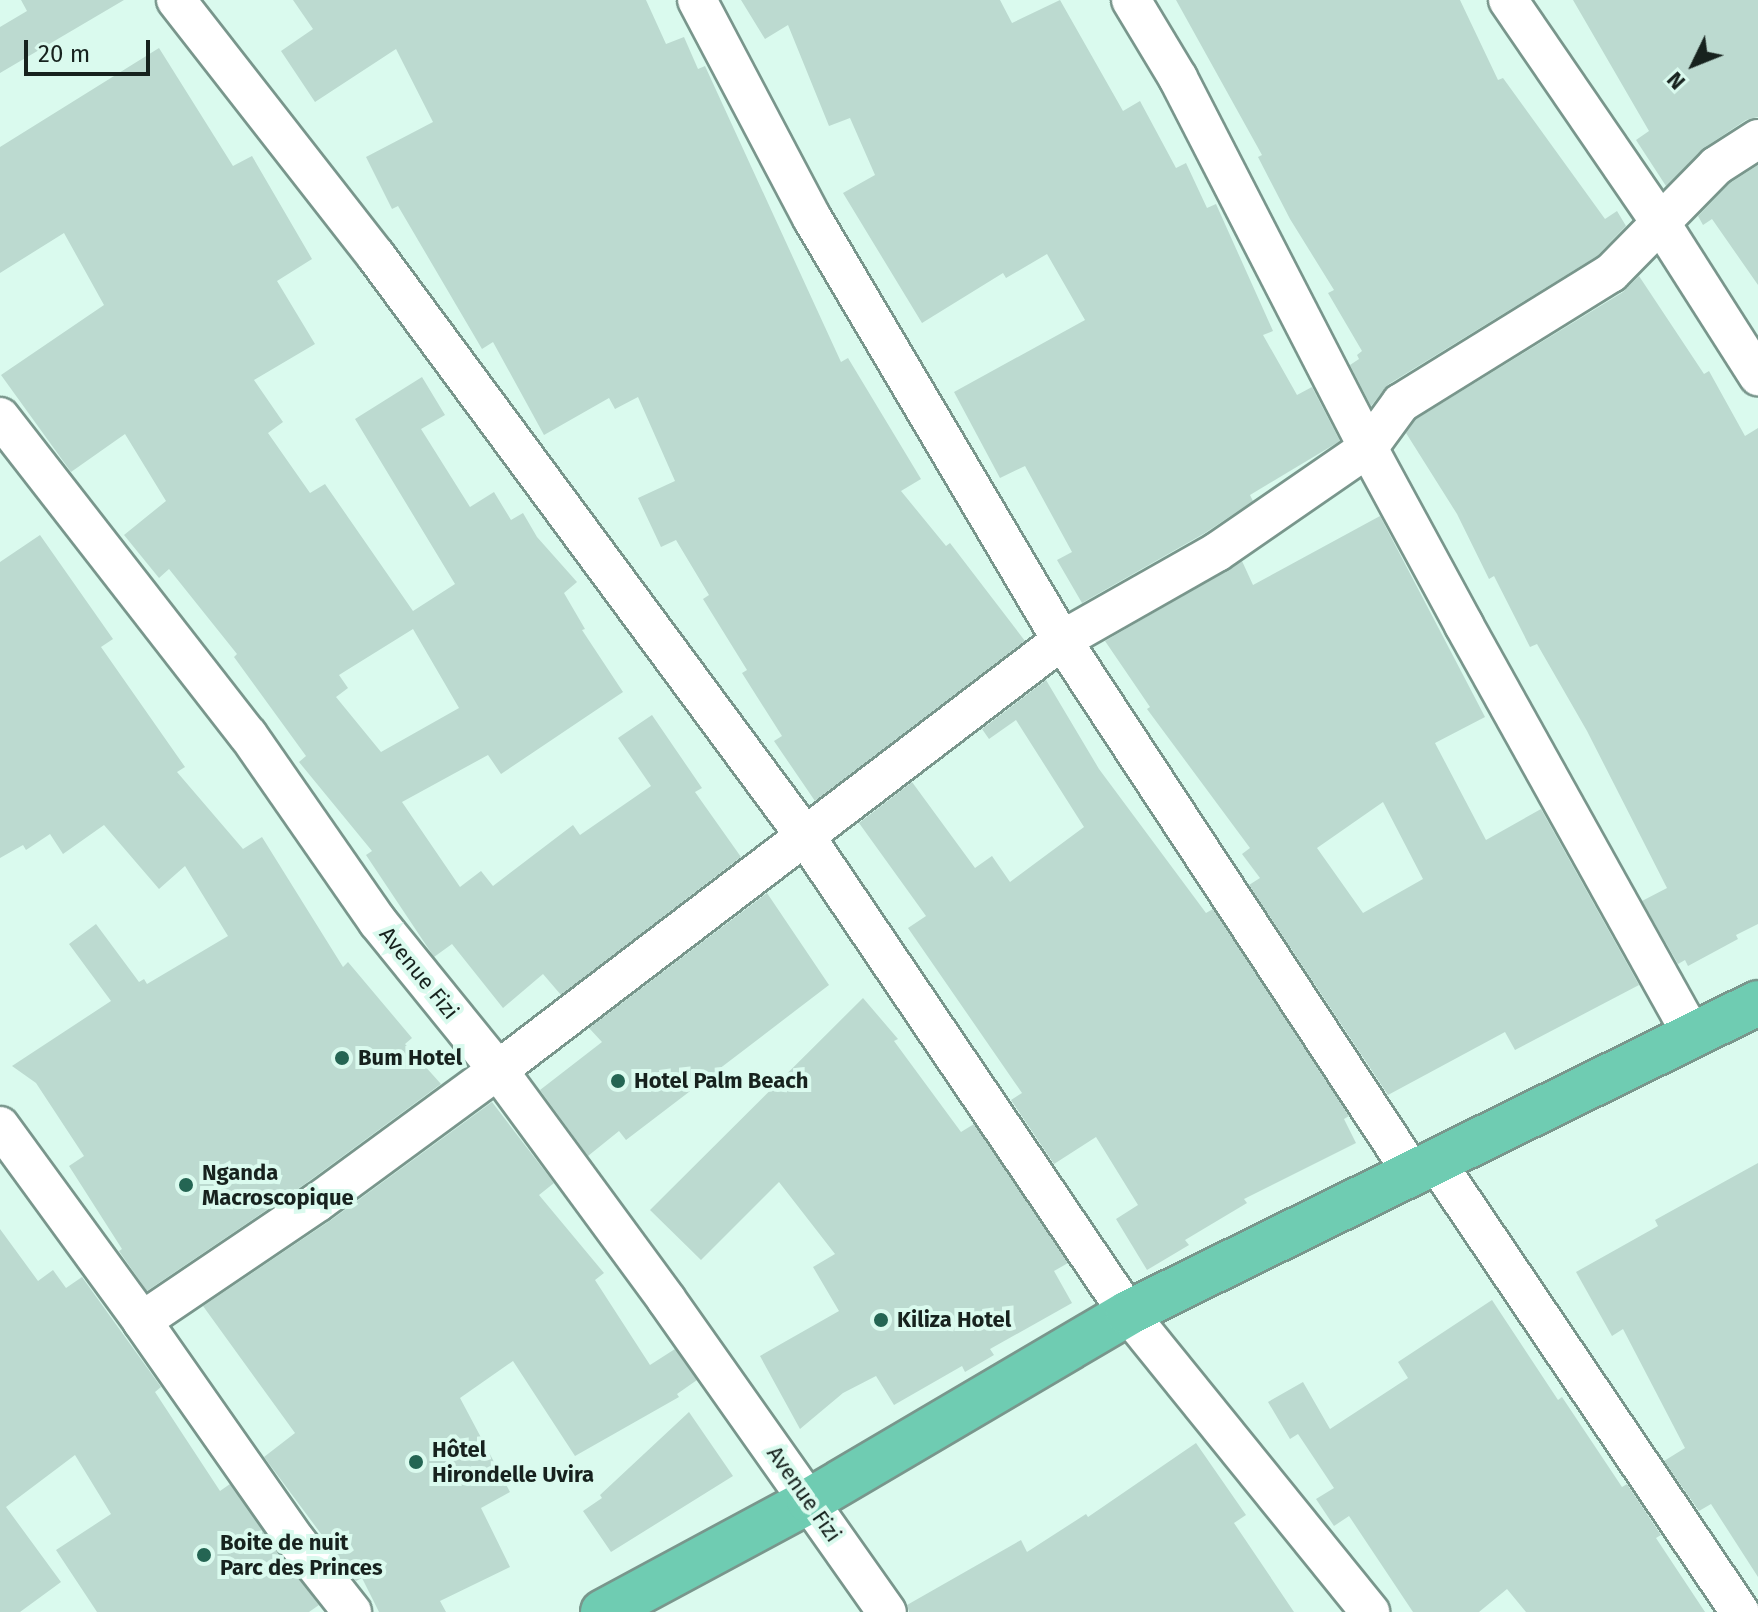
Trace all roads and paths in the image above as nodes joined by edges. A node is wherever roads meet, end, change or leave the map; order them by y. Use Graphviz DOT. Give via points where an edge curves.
graph roads {
  1 [pos="176,0"];
  2 [pos="697,0"];
  3 [pos="1131,0"];
  4 [pos="1508,0"];
  5 [pos="1758,139"];
  6 [pos="1660,222"];
  7 [pos="1758,376"];
  8 [pos="0,417"];
  9 [pos="1368,448"];
  10 [pos="1062,640"];
  11 [pos="805,836"];
  12 [pos="1756,1008"];
  13 [pos="1693,1037"];
  14 [pos="498,1070"];
  15 [pos="0,1126"];
  16 [pos="1425,1168"];
  17 [pos="1128,1313"];
  18 [pos="142,1321"];
  19 [pos="809,1501"];
  20 [pos="352,1612"];
  21 [pos="603,1612"];
  22 [pos="887,1612"];
  23 [pos="1370,1612"];
  24 [pos="1740,1612"];
  1 -- 11 [label="street" via="376,256"];
  2 -- 10 [label="street" via="812,218"];
  3 -- 9 [label="street" via="1178,78"];
  4 -- 6 [label="street"];
  5 -- 6 [label="street" via="1716,166"];
  6 -- 7 [label="street"];
  6 -- 9 [label="street" via="1611,273 1401,403"];
  8 -- 14 [label="street, Avenue Fizi" via="248,735 378,922"];
  9 -- 10 [label="street" via="1217,552"];
  9 -- 13 [label="street"];
  10 -- 11 [label="street"];
  10 -- 16 [label="street"];
  11 -- 14 [label="street"];
  11 -- 17 [label="street"];
  12 -- 13 [label="highway"];
  13 -- 16 [label="highway"];
  14 -- 18 [label="street" via="318,1202"];
  14 -- 19 [label="street, Avenue Fizi"];
  15 -- 18 [label="street"];
  16 -- 17 [label="highway"];
  16 -- 24 [label="street"];
  17 -- 19 [label="highway"];
  17 -- 23 [label="street"];
  18 -- 20 [label="street"];
  19 -- 21 [label="highway"];
  19 -- 22 [label="street, Avenue Fizi"];
}
